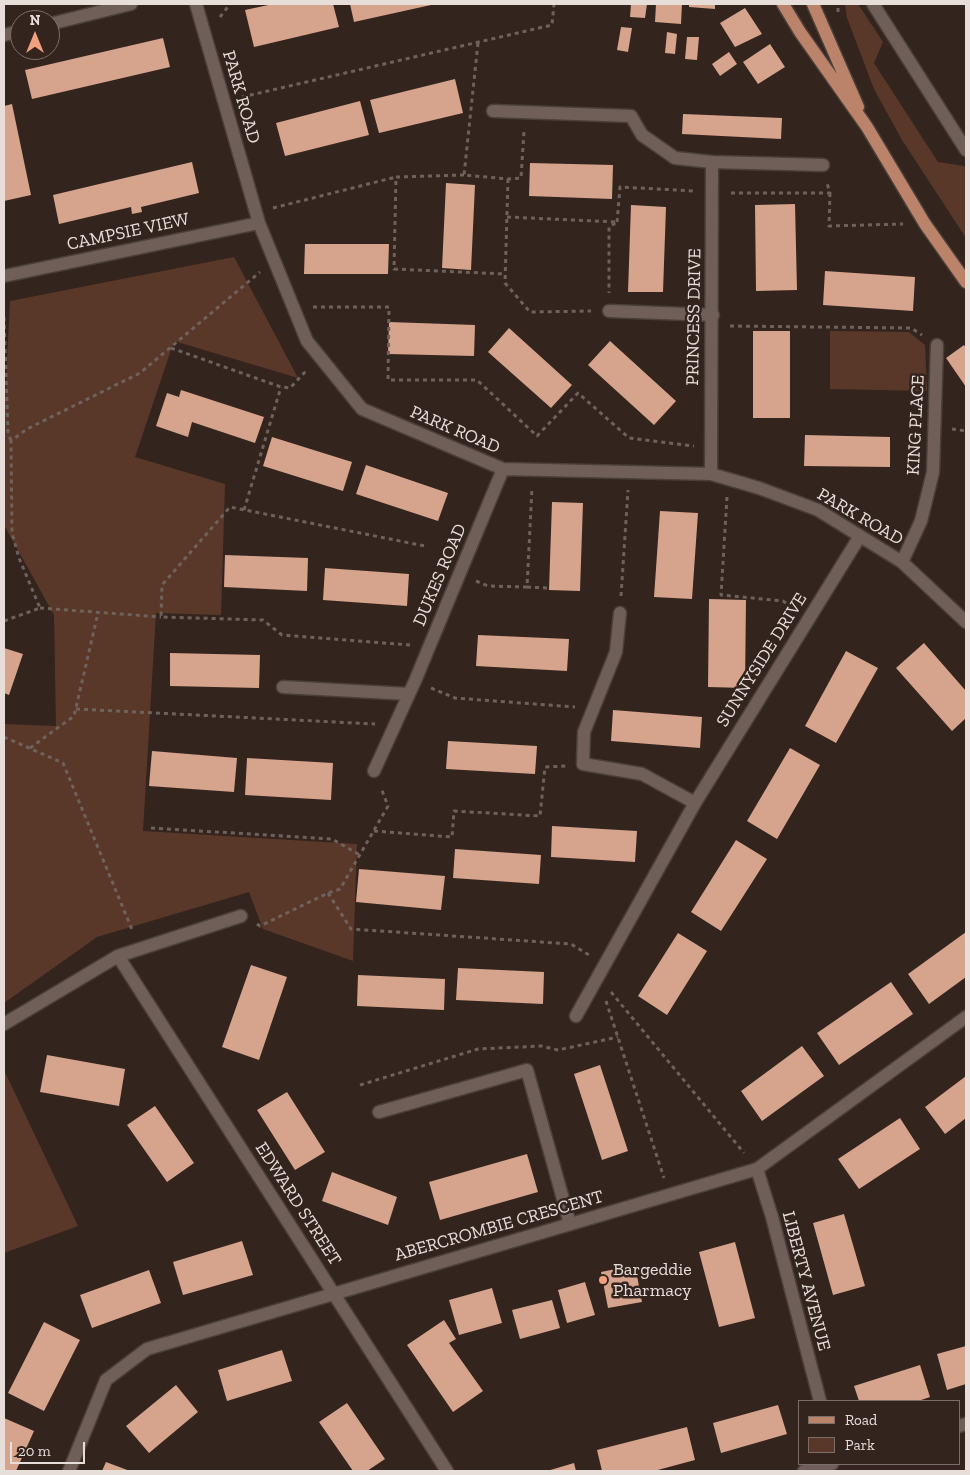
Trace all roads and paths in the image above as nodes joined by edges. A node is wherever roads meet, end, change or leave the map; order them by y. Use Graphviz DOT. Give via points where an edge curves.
graph roads {
  1 [pos="131,4"];
  2 [pos="196,4"];
  3 [pos="554,4"];
  4 [pos="783,4"];
  5 [pos="873,4"];
  6 [pos="816,7"];
  7 [pos="60,22"];
  8 [pos="478,43"];
  9 [pos="224,101"];
  10 [pos="493,111"];
  11 [pos="525,112"];
  12 [pos="866,127"];
  13 [pos="966,150"];
  14 [pos="712,162"];
  15 [pos="823,165"];
  16 [pos="464,175"];
  17 [pos="396,177"];
  18 [pos="508,179"];
  19 [pos="712,192"];
  20 [pos="830,193"];
  21 [pos="257,218"];
  22 [pos="507,218"];
  23 [pos="617,222"];
  24 [pos="925,224"];
  25 [pos="274,260"];
  26 [pos="506,274"];
  27 [pos="4,276"];
  28 [pos="966,282"];
  29 [pos="293,306"];
  30 [pos="609,311"];
  31 [pos="4,317"];
  32 [pos="713,320"];
  33 [pos="937,345"];
  34 [pos="171,348"];
  35 [pos="320,357"];
  36 [pos="281,387"];
  37 [pos="11,441"];
  38 [pos="711,447"];
  39 [pos="503,469"];
  40 [pos="533,470"];
  41 [pos="629,472"];
  42 [pos="711,474"];
  43 [pos="728,479"];
  44 [pos="244,510"];
  45 [pos="860,536"];
  46 [pos="425,546"];
  47 [pos="902,562"];
  48 [pos="460,573"];
  49 [pos="527,587"];
  50 [pos="547,588"];
  51 [pos="40,608"];
  52 [pos="98,613"];
  53 [pos="620,613"];
  54 [pos="161,617"];
  55 [pos="810,617"];
  56 [pos="4,621"];
  57 [pos="966,622"];
  58 [pos="429,646"];
  59 [pos="415,681"];
  60 [pos="283,687"];
  61 [pos="409,694"];
  62 [pos="595,708"];
  63 [pos="76,709"];
  64 [pos="395,725"];
  65 [pos="4,737"];
  66 [pos="29,748"];
  67 [pos="583,764"];
  68 [pos="374,771"];
  69 [pos="695,803"];
  70 [pos="150,828"];
  71 [pos="374,831"];
  72 [pos="360,855"];
  73 [pos="328,893"];
  74 [pos="241,916"];
  75 [pos="140,949"];
  76 [pos="118,956"];
  77 [pos="605,964"];
  78 [pos="598,976"];
  79 [pos="576,1016"];
  80 [pos="966,1017"];
  81 [pos="4,1024"];
  82 [pos="618,1037"];
  83 [pos="360,1085"];
  84 [pos="379,1112"];
  85 [pos="757,1170"];
  86 [pos="669,1195"];
  87 [pos="570,1224"];
  88 [pos="334,1292"];
  89 [pos="820,1400"];
  90 [pos="828,1465"];
  91 [pos="69,1471"];
  92 [pos="447,1471"];
  93 [pos="804,1471"];
  1 -- 7 [label="street"];
  2 -- 9 [label="street, PARK ROAD"];
  3 -- 8 [label="path" via="552,25"];
  4 -- 12 [label="main road"];
  5 -- 13 [label="street"];
  6 -- 12 [label="main road"];
  8 -- 9 [label="path"];
  8 -- 16 [label="path"];
  9 -- 21 [label="street, PARK ROAD"];
  10 -- 11 [label="street"];
  11 -- 14 [label="street" via="631,116 642,134 675,158"];
  11 -- 18 [label="path" via="521,178"];
  12 -- 24 [label="main road"];
  14 -- 15 [label="street"];
  14 -- 19 [label="street, PRINCESS DRIVE"];
  15 -- 20 [label="path"];
  16 -- 17 [label="path"];
  16 -- 18 [label="path"];
  17 -- 21 [label="path"];
  17 -- 26 [label="path" via="394,269"];
  18 -- 22 [label="path"];
  19 -- 20 [label="path"];
  19 -- 23 [label="path" via="620,187"];
  19 -- 32 [label="street, PRINCESS DRIVE"];
  20 -- 24 [label="path" via="829,226"];
  21 -- 25 [label="street, PARK ROAD"];
  21 -- 27 [label="street, CAMPSIE VIEW"];
  22 -- 23 [label="path"];
  22 -- 26 [label="path"];
  23 -- 30 [label="path" via="609,228"];
  24 -- 28 [label="main road"];
  25 -- 29 [label="street, PARK ROAD"];
  25 -- 34 [label="path"];
  26 -- 30 [label="path" via="505,283 530,312"];
  29 -- 35 [label="street, PARK ROAD" via="307,341"];
  29 -- 38 [label="path" via="389,308 388,380 477,380 537,436 578,393 629,438 669,445"];
  30 -- 32 [label="street"];
  31 -- 37 [label="path"];
  32 -- 33 [label="path" via="911,328"];
  32 -- 38 [label="street, PRINCESS DRIVE"];
  33 -- 47 [label="street, KING PLACE" via="933,472 921,521"];
  34 -- 36 [label="path"];
  34 -- 37 [label="path" via="140,373 27,429"];
  35 -- 36 [label="path" via="290,388"];
  35 -- 39 [label="street, PARK ROAD" via="362,409"];
  36 -- 44 [label="path"];
  37 -- 51 [label="path" via="12,533"];
  38 -- 42 [label="street, PRINCESS DRIVE"];
  39 -- 40 [label="street, PARK ROAD"];
  39 -- 48 [label="street, DUKES ROAD"];
  40 -- 41 [label="street, PARK ROAD"];
  40 -- 49 [label="path"];
  41 -- 42 [label="street, PARK ROAD"];
  41 -- 53 [label="path"];
  42 -- 43 [label="street, PARK ROAD"];
  43 -- 45 [label="street, PARK ROAD" via="818,510"];
  43 -- 55 [label="path" via="721,595 783,600"];
  44 -- 46 [label="path"];
  44 -- 54 [label="path" via="230,507 162,585"];
  45 -- 47 [label="street, PARK ROAD"];
  45 -- 55 [label="street, SUNNYSIDE DRIVE"];
  47 -- 57 [label="street, PARK ROAD"];
  48 -- 49 [label="path" via="488,586"];
  48 -- 58 [label="street, DUKES ROAD"];
  49 -- 50 [label="path"];
  51 -- 52 [label="path"];
  51 -- 56 [label="path"];
  52 -- 54 [label="path"];
  52 -- 63 [label="path"];
  53 -- 62 [label="street" via="616,652"];
  54 -- 58 [label="path" via="263,620 282,635"];
  55 -- 69 [label="street, SUNNYSIDE DRIVE"];
  58 -- 59 [label="street, DUKES ROAD"];
  59 -- 61 [label="street, DUKES ROAD"];
  59 -- 62 [label="path" via="455,698"];
  60 -- 61 [label="street"];
  61 -- 64 [label="street, DUKES ROAD"];
  62 -- 67 [label="street" via="584,732"];
  63 -- 64 [label="path"];
  63 -- 66 [label="path" via="74,716"];
  64 -- 68 [label="street, DUKES ROAD"];
  65 -- 66 [label="path"];
  66 -- 75 [label="path" via="63,763"];
  67 -- 69 [label="street" via="642,774"];
  67 -- 71 [label="path" via="545,767 540,816 454,811 452,837"];
  68 -- 71 [label="path" via="388,806"];
  69 -- 77 [label="street, SUNNYSIDE DRIVE"];
  70 -- 72 [label="path" via="332,838"];
  71 -- 72 [label="path"];
  72 -- 73 [label="path" via="340,889"];
  73 -- 74 [label="path" via="260,926"];
  73 -- 77 [label="path" via="351,929 571,944"];
  74 -- 75 [label="street"];
  75 -- 76 [label="street"];
  76 -- 81 [label="street"];
  76 -- 88 [label="street, EDWARD STREET"];
  77 -- 78 [label="street, SUNNYSIDE DRIVE"];
  78 -- 79 [label="street, SUNNYSIDE DRIVE"];
  78 -- 82 [label="path"];
  78 -- 85 [label="path"];
  80 -- 85 [label="street, ABERCROMBIE CRESCENT"];
  82 -- 83 [label="path" via="558,1050 541,1046 478,1049"];
  82 -- 86 [label="path"];
  84 -- 87 [label="street" via="527,1070"];
  85 -- 86 [label="street, ABERCROMBIE CRESCENT"];
  85 -- 89 [label="street, LIBERTY AVENUE"];
  86 -- 87 [label="street, ABERCROMBIE CRESCENT"];
  87 -- 88 [label="street, ABERCROMBIE CRESCENT"];
  88 -- 91 [label="street, ABERCROMBIE CRESCENT" via="147,1349 106,1380"];
  88 -- 92 [label="street, EDWARD STREET"];
  90 -- 93 [label="street"];
}
